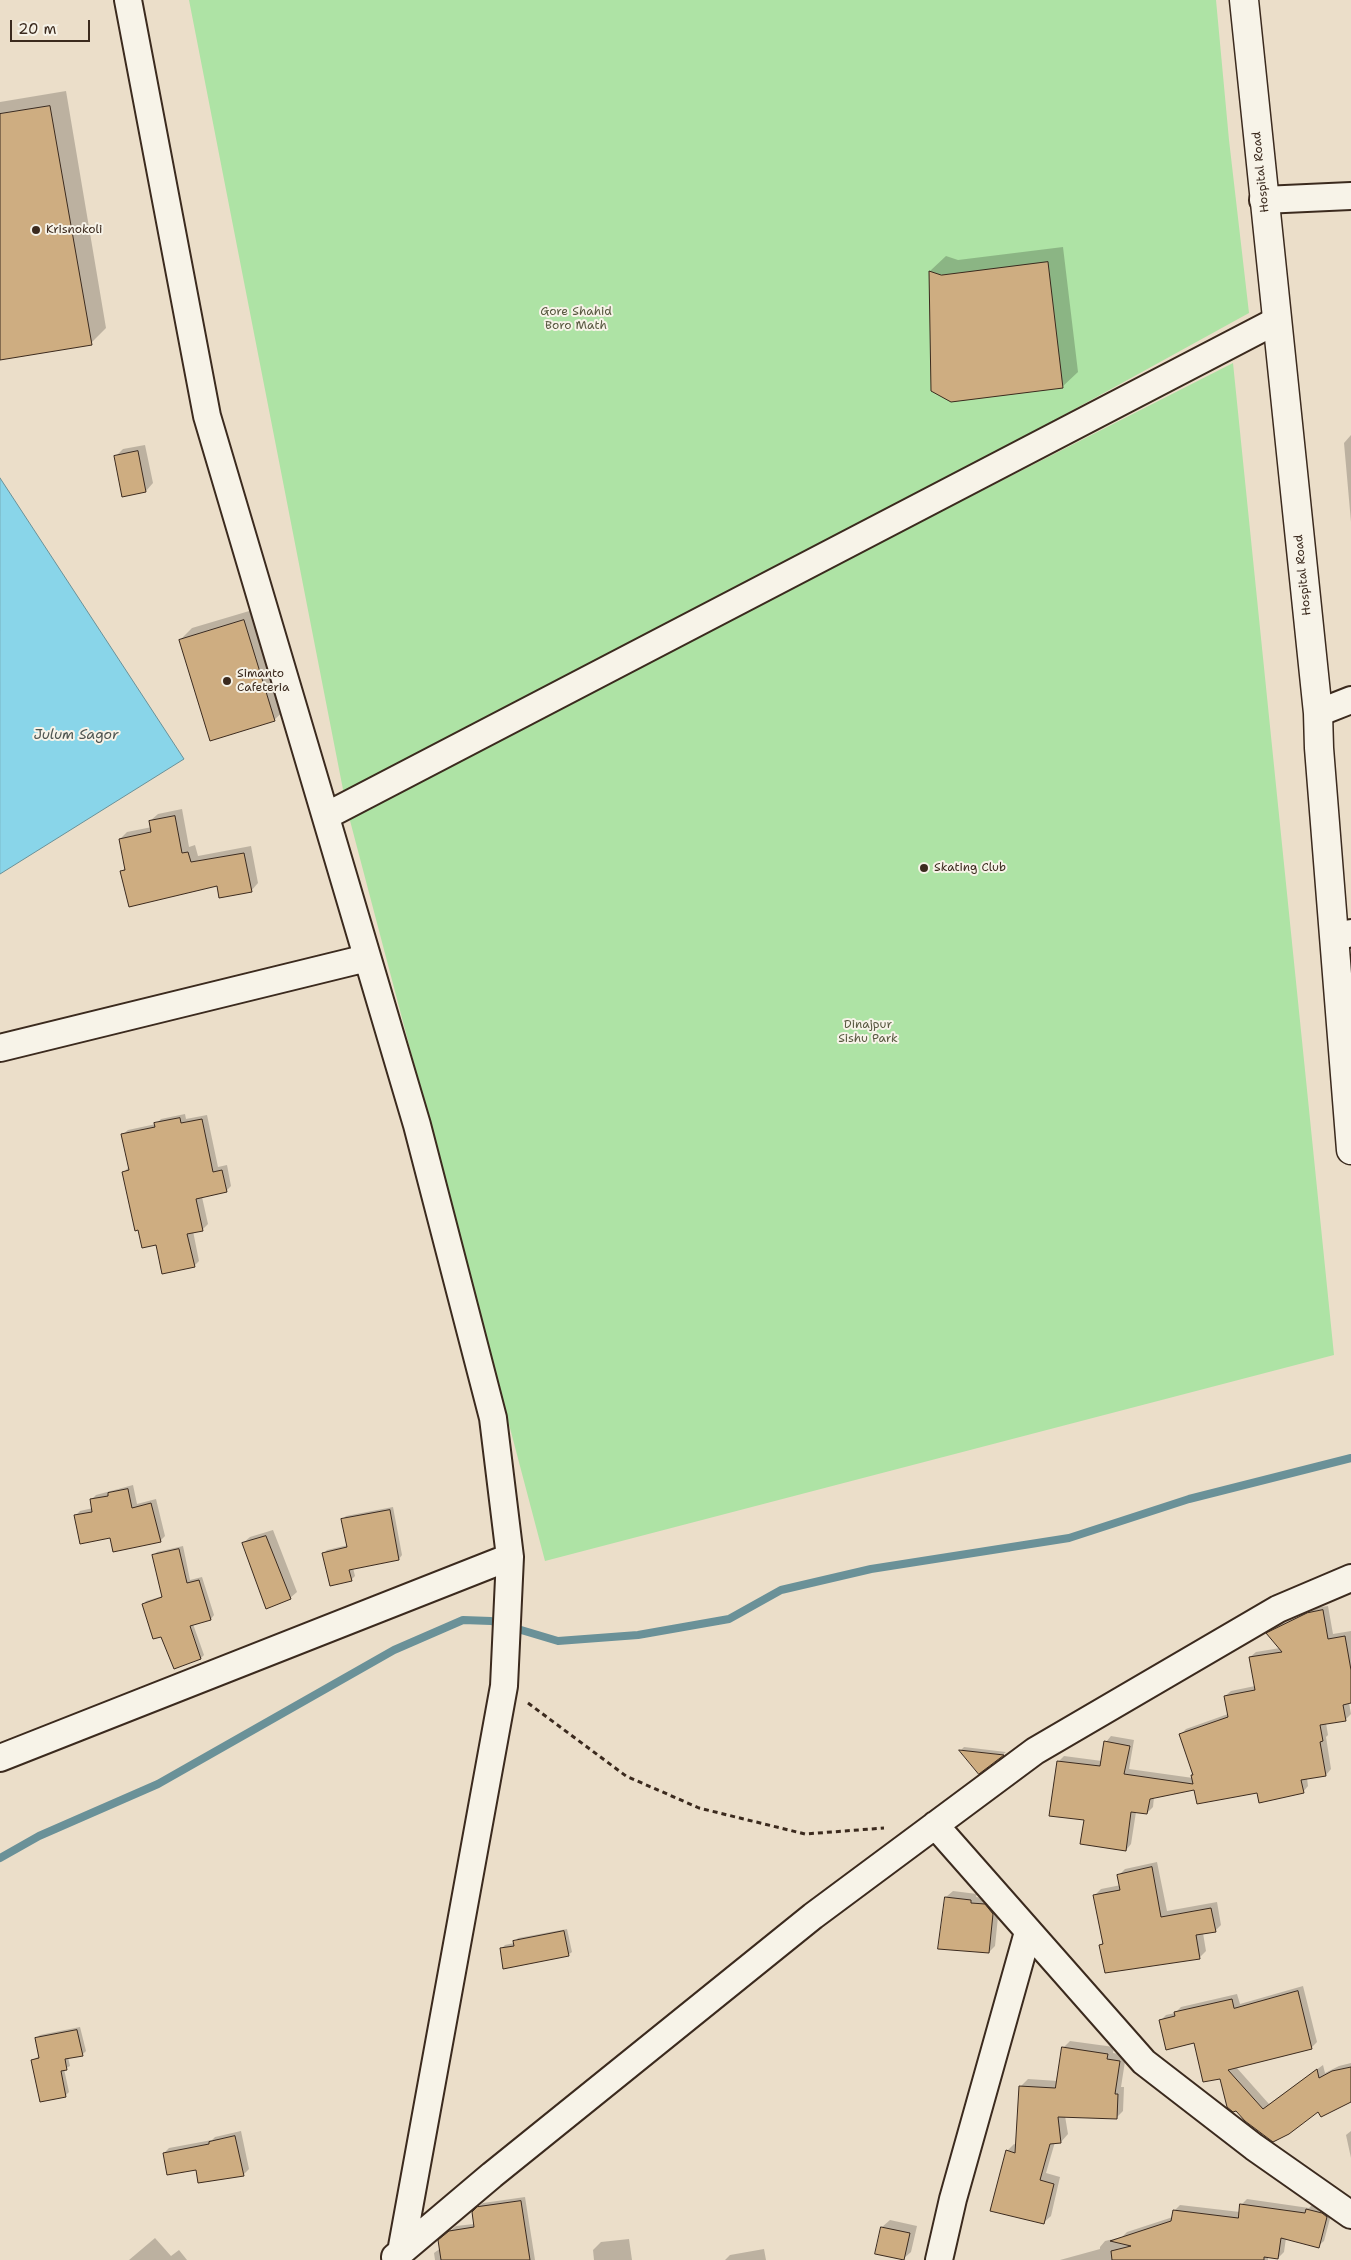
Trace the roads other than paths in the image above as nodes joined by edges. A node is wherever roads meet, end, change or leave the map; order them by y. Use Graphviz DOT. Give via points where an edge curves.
graph roads {
  1 [pos="128,0"];
  2 [pos="1244,0"];
  3 [pos="1351,196"];
  4 [pos="1263,200"];
  5 [pos="1276,321"];
  6 [pos="1351,700"];
  7 [pos="1318,713"];
  8 [pos="326,816"];
  9 [pos="1342,936"];
  10 [pos="367,958"];
  11 [pos="0,1048"];
  12 [pos="1351,1150"];
  13 [pos="510,1569"];
  14 [pos="1351,1578"];
  15 [pos="0,1758"];
  16 [pos="935,1825"];
  17 [pos="1028,1932"];
  18 [pos="1351,2215"];
  19 [pos="396,2256"];
  20 [pos="939,2260"];
  1 -- 8 [label="street" via="208,416"];
  2 -- 4 [label="main road, Hospital Road"];
  3 -- 4 [label="street"];
  4 -- 5 [label="main road, Hospital Road"];
  5 -- 7 [label="main road, Hospital Road"];
  5 -- 8 [label="street"];
  6 -- 7 [label="street"];
  7 -- 9 [label="main road, Hospital Road" via="1319,748"];
  8 -- 10 [label="street"];
  9 -- 12 [label="main road, Hospital Road"];
  10 -- 11 [label="street"];
  10 -- 13 [label="street" via="416,1125 493,1418"];
  13 -- 15 [label="street"];
  13 -- 19 [label="street" via="504,1686"];
  14 -- 16 [label="street" via="1278,1609 1035,1751"];
  16 -- 17 [label="street"];
  16 -- 19 [label="street" via="813,1916"];
  17 -- 18 [label="street" via="1144,2062 1254,2147"];
  17 -- 20 [label="street"];
}
